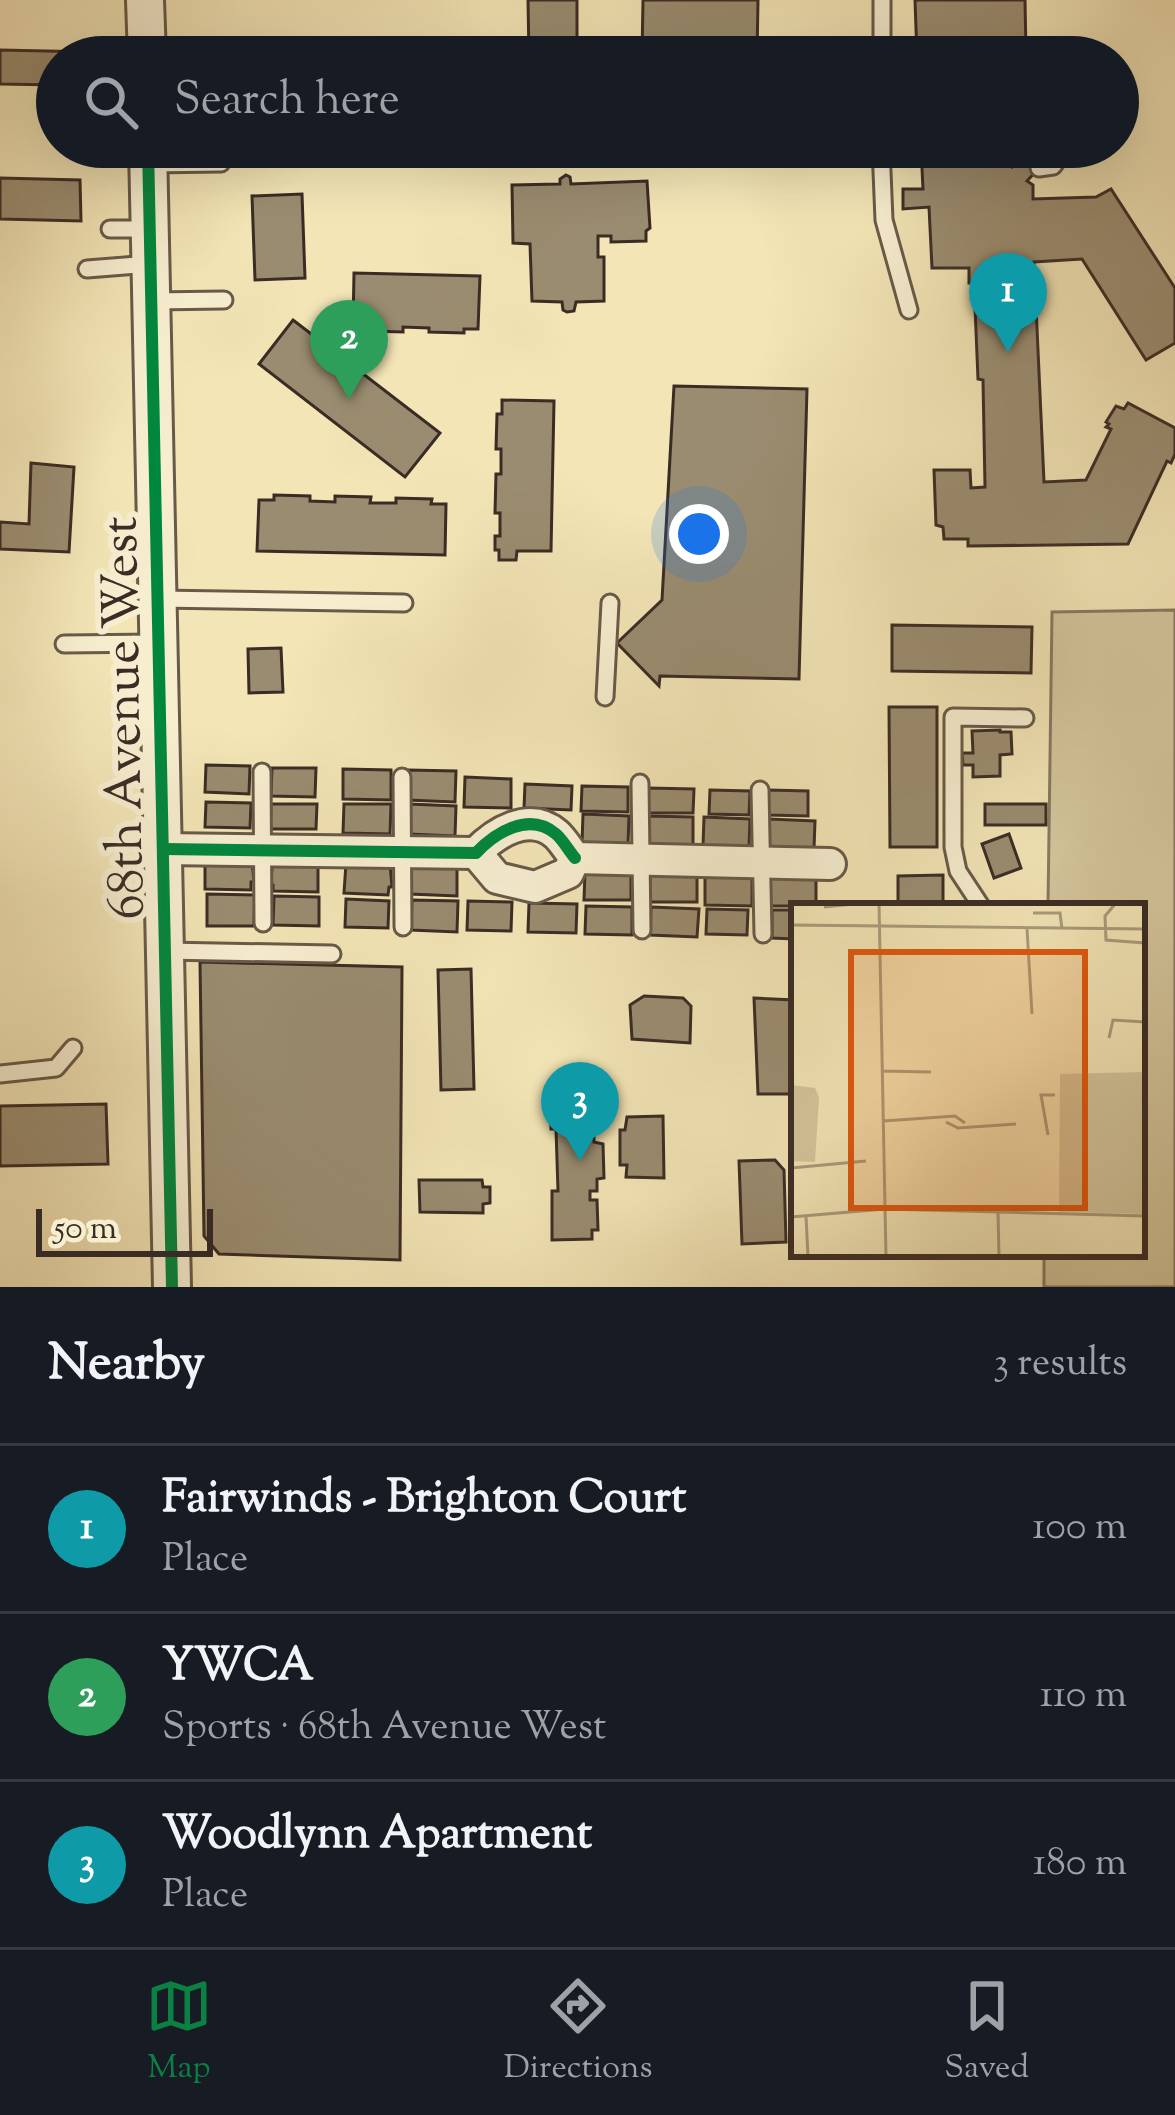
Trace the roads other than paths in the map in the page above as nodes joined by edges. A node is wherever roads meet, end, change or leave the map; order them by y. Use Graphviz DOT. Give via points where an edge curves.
graph roads {
  1 [pos="146,0"];
  2 [pos="882,0"];
  3 [pos="147,36"];
  4 [pos="882,36"];
  5 [pos="148,168"];
  6 [pos="882,168"];
  7 [pos="1039,168"];
  8 [pos="1048,168"];
  9 [pos="110,229"];
  10 [pos="150,246"];
  11 [pos="88,269"];
  12 [pos="224,300"];
  13 [pos="152,301"];
  14 [pos="909,310"];
  15 [pos="158,599"];
  16 [pos="404,603"];
  17 [pos="610,603"];
  18 [pos="159,643"];
  19 [pos="64,644"];
  20 [pos="605,697"];
  21 [pos="1025,718"];
  22 [pos="262,772"];
  23 [pos="402,777"];
  24 [pos="640,782"];
  25 [pos="760,790"];
  26 [pos="163,849"];
  27 [pos="263,850"];
  28 [pos="403,852"];
  29 [pos="476,853"];
  30 [pos="574,858"];
  31 [pos="641,860"];
  32 [pos="761,862"];
  33 [pos="830,864"];
  34 [pos="979,903"];
  35 [pos="263,923"];
  36 [pos="403,927"];
  37 [pos="642,930"];
  38 [pos="764,934"];
  39 [pos="165,951"];
  40 [pos="332,954"];
  41 [pos="73,1048"];
  42 [pos="0,1074"];
  43 [pos="172,1287"];
  1 -- 3 [label="street"];
  2 -- 4 [label="lane"];
  5 -- 10 [label="street, 68th Avenue West"];
  6 -- 14 [label="lane" via="884,220"];
  7 -- 8 [label="lane"];
  9 -- 10 [label="lane"];
  10 -- 11 [label="lane"];
  10 -- 13 [label="street, 68th Avenue West"];
  12 -- 13 [label="lane"];
  13 -- 15 [label="street, 68th Avenue West"];
  15 -- 16 [label="lane"];
  15 -- 18 [label="street, 68th Avenue West"];
  17 -- 20 [label="lane"];
  18 -- 19 [label="lane"];
  18 -- 26 [label="street, 68th Avenue West"];
  21 -- 34 [label="lane" via="953,717 953,848"];
  22 -- 27 [label="lane"];
  23 -- 28 [label="lane"];
  24 -- 31 [label="lane"];
  25 -- 32 [label="lane"];
  26 -- 27 [label="street"];
  26 -- 39 [label="street, 68th Avenue West"];
  27 -- 28 [label="street"];
  27 -- 35 [label="lane"];
  28 -- 29 [label="street"];
  28 -- 36 [label="lane"];
  29 -- 30 [label="street" via="524,823 553,831"];
  29 -- 30 [label="street" via="497,878 535,887 568,873"];
  30 -- 31 [label="street"];
  31 -- 32 [label="street"];
  31 -- 37 [label="lane"];
  32 -- 33 [label="street"];
  32 -- 38 [label="lane"];
  39 -- 40 [label="lane"];
  39 -- 43 [label="street, 68th Avenue West"];
  41 -- 42 [label="lane" via="56,1068"];
}
